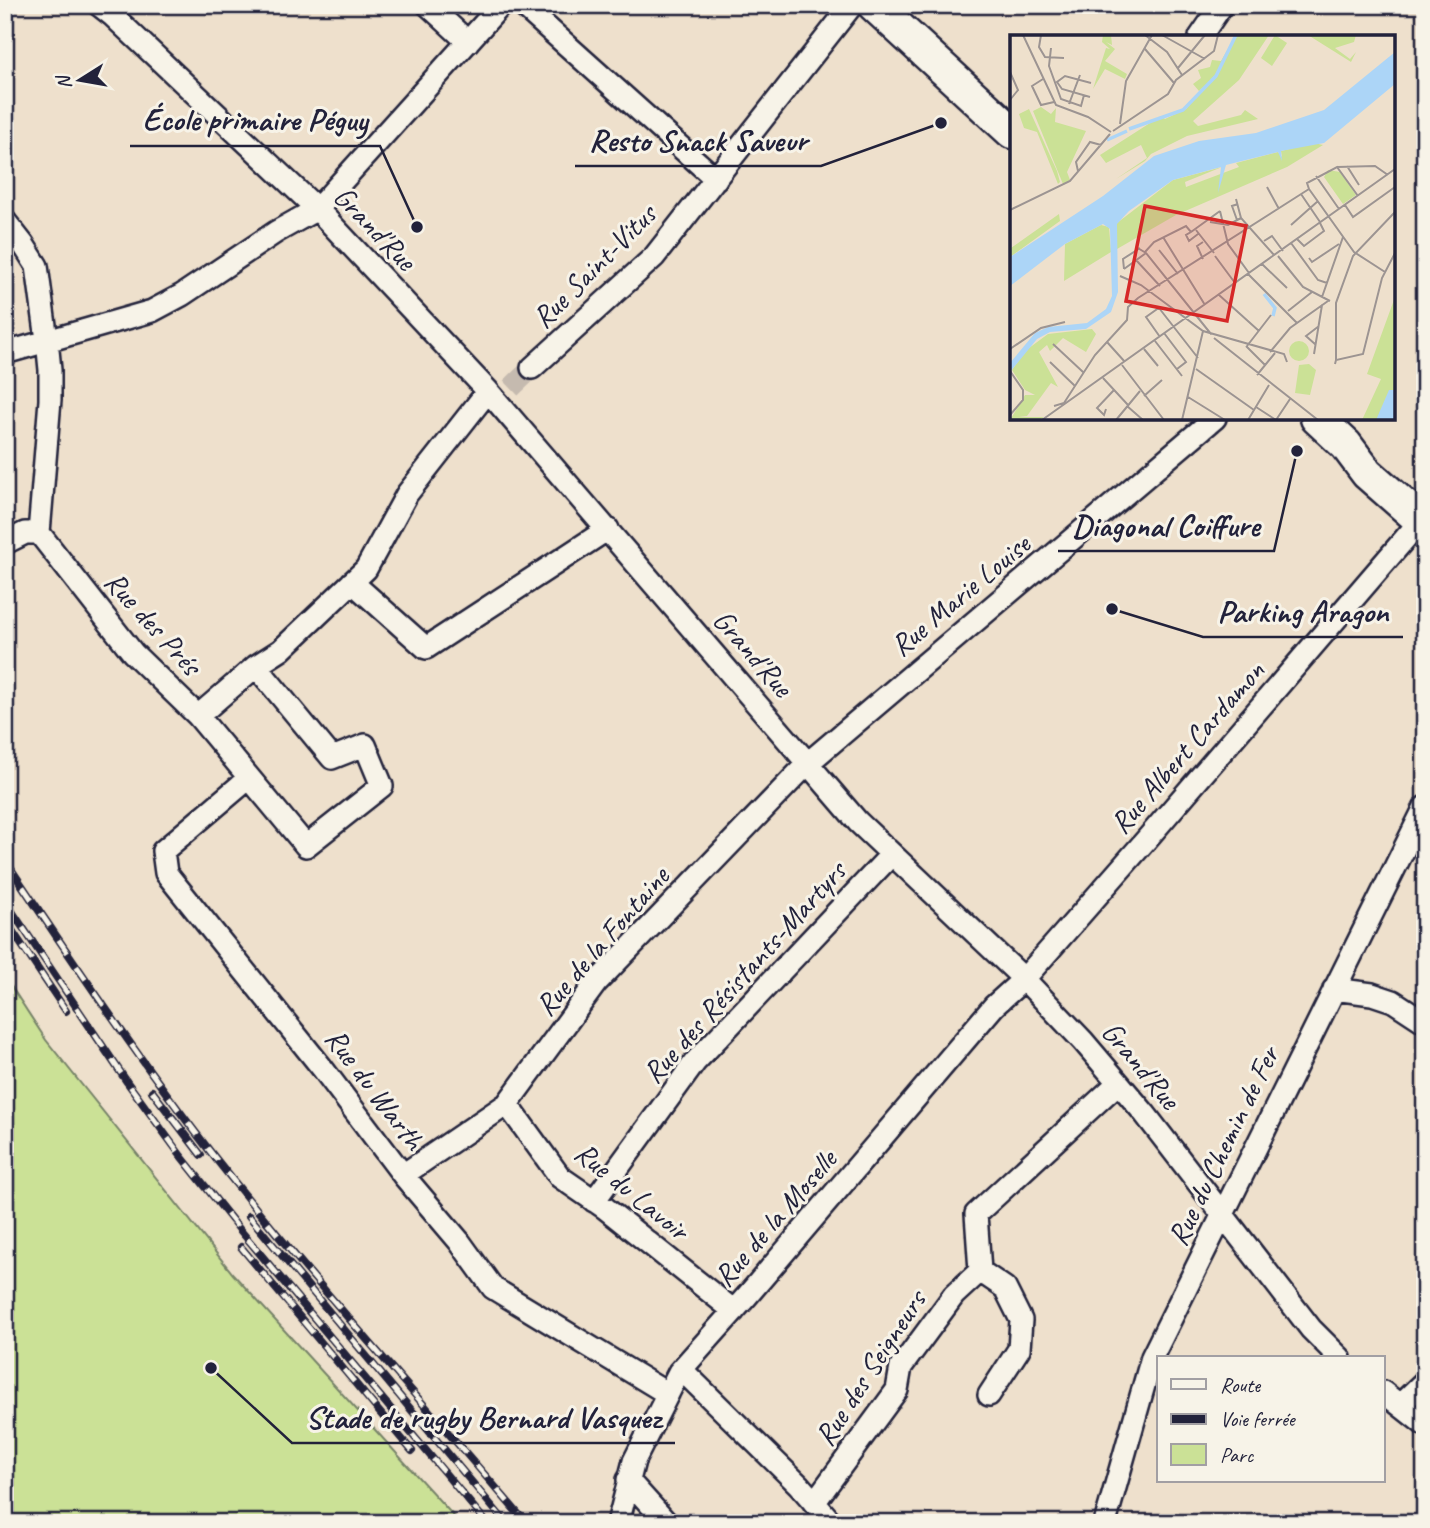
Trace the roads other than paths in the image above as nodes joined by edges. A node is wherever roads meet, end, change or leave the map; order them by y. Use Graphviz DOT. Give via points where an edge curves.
graph roads {
  1 [pos="99,5"];
  2 [pos="428,5"];
  3 [pos="501,5"];
  4 [pos="522,5"];
  5 [pos="852,5"];
  6 [pos="874,5"];
  7 [pos="1222,5"];
  8 [pos="1201,35"];
  9 [pos="468,42"];
  10 [pos="1010,130"];
  11 [pos="716,179"];
  12 [pos="317,209"];
  13 [pos="5,221"];
  14 [pos="47,340"];
  15 [pos="5,353"];
  16 [pos="532,368"];
  17 [pos="498,394"];
  18 [pos="1213,420"];
  19 [pos="1319,420"];
  20 [pos="1423,519"];
  21 [pos="608,529"];
  22 [pos="39,533"];
  23 [pos="5,543"];
  24 [pos="352,582"];
  25 [pos="256,666"];
  26 [pos="198,716"];
  27 [pos="808,763"];
  28 [pos="249,778"];
  29 [pos="1425,807"];
  30 [pos="891,854"];
  31 [pos="1024,979"];
  32 [pos="1334,989"];
  33 [pos="1425,1022"];
  34 [pos="1118,1083"];
  35 [pos="506,1104"];
  36 [pos="403,1175"];
  37 [pos="594,1200"];
  38 [pos="1223,1214"];
  39 [pos="980,1271"];
  40 [pos="734,1311"];
  41 [pos="1338,1356"];
  42 [pos="679,1371"];
  43 [pos="1425,1381"];
  44 [pos="1384,1393"];
  45 [pos="668,1394"];
  46 [pos="989,1395"];
  47 [pos="1400,1405"];
  48 [pos="1425,1425"];
  49 [pos="628,1480"];
  50 [pos="814,1503"];
  51 [pos="618,1523"];
  52 [pos="667,1523"];
  53 [pos="832,1523"];
  54 [pos="1105,1523"];
  1 -- 12 [label="street, Grand'Rue"];
  2 -- 9 [label="street"];
  3 -- 9 [label="street"];
  4 -- 11 [label="street"];
  5 -- 11 [label="street, Rue Saint-Vitus"];
  6 -- 10 [label="main road"];
  7 -- 8 [label="street"];
  9 -- 12 [label="street"];
  11 -- 16 [label="street, Rue Saint-Vitus" via="654,257"];
  12 -- 14 [label="street" via="152,311"];
  12 -- 17 [label="street, Grand'Rue"];
  13 -- 14 [label="street" via="37,266"];
  14 -- 15 [label="street"];
  14 -- 22 [label="street" via="50,400"];
  17 -- 21 [label="street, Grand'Rue"];
  17 -- 24 [label="street" via="407,494 366,569"];
  18 -- 27 [label="street, Rue Marie Louise"];
  19 -- 20 [label="main road" via="1367,473"];
  20 -- 31 [label="street, Rue Albert Cardamon"];
  21 -- 24 [label="street" via="426,648"];
  21 -- 27 [label="street, Grand'Rue"];
  22 -- 23 [label="street" via="25,533"];
  22 -- 26 [label="street, Rue des Prés" via="133,653"];
  24 -- 25 [label="street" via="281,650"];
  25 -- 26 [label="street"];
  25 -- 28 [label="street, Rue des Prés" via="332,758 365,745 382,786 306,846"];
  26 -- 28 [label="street, Rue des Prés"];
  27 -- 30 [label="street, Grand'Rue"];
  27 -- 35 [label="street, Rue de la Fontaine" via="596,983"];
  28 -- 36 [label="street, Rue du Warth" via="163,851 166,873"];
  29 -- 32 [label="street, Rue du Chemin de Fer"];
  30 -- 31 [label="street, Grand'Rue"];
  30 -- 37 [label="street, Rue des Résistants-Martyrs" via="695,1062"];
  31 -- 34 [label="street, Grand'Rue"];
  31 -- 40 [label="street, Rue de la Moselle" via="995,1006"];
  32 -- 33 [label="street" via="1393,1001"];
  32 -- 38 [label="street, Rue du Chemin de Fer"];
  34 -- 38 [label="street, Grand'Rue"];
  34 -- 39 [label="street" via="976,1214"];
  35 -- 36 [label="street, Rue de la Fontaine"];
  35 -- 37 [label="street, Rue du Lavoir" via="560,1177"];
  36 -- 45 [label="street, Rue du Warth" via="493,1288"];
  37 -- 40 [label="street, Rue du Lavoir"];
  38 -- 41 [label="street, Grand'Rue" via="1311,1329"];
  38 -- 54 [label="street, Rue du Chemin de Fer" via="1152,1357"];
  39 -- 46 [label="street" via="1005,1288 1021,1320 1018,1349"];
  39 -- 50 [label="street, Rue des Seigneurs" via="954,1295 901,1367 897,1390"];
  40 -- 42 [label="street, Rue de la Moselle"];
  42 -- 45 [label="street, Rue de la Moselle"];
  42 -- 50 [label="street"];
  43 -- 47 [label="street"];
  44 -- 47 [label="street"];
  45 -- 49 [label="street, Rue de la Moselle"];
  47 -- 48 [label="street"];
  49 -- 51 [label="street, Rue de la Moselle"];
  49 -- 52 [label="street"];
  50 -- 53 [label="street"];
}
